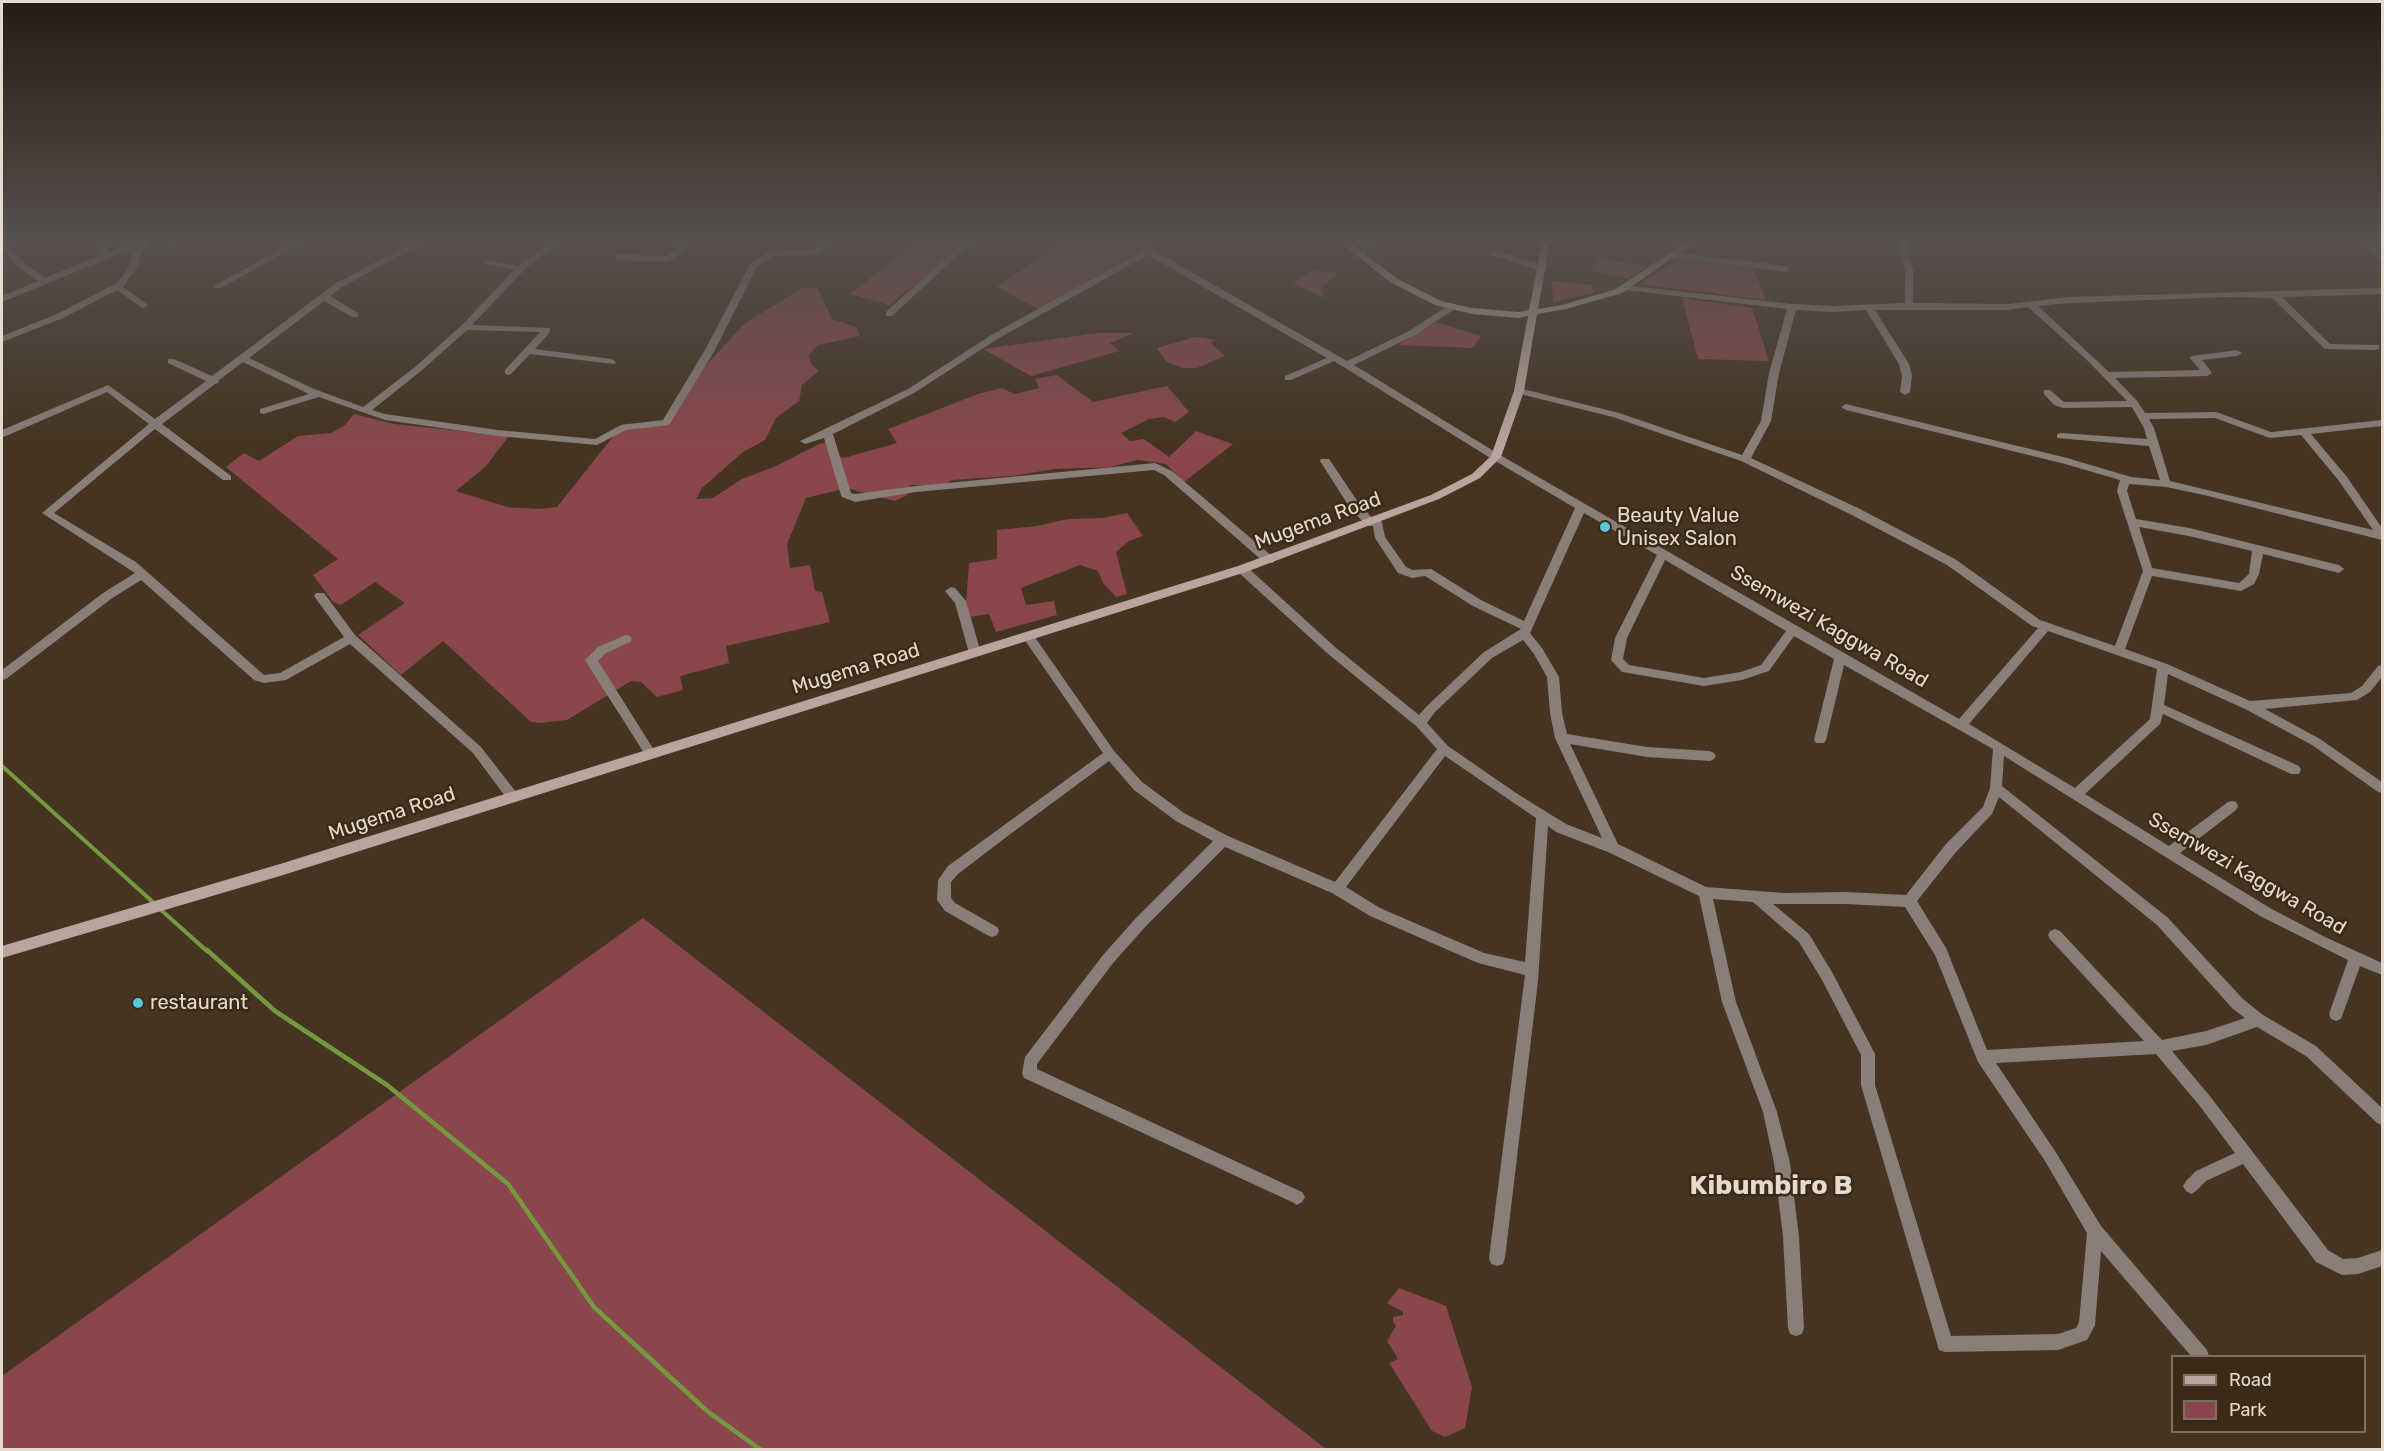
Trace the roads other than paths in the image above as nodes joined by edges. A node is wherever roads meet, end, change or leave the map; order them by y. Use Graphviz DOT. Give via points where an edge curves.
graph roads {
  1 [pos="72,310"];
  2 [pos="307,310"];
  3 [pos="346,310"];
  4 [pos="481,310"];
  5 [pos="731,310"];
  6 [pos="894,310"];
  7 [pos="1043,310"];
  8 [pos="1250,310"];
  9 [pos="1448,310"];
  10 [pos="1469,310"];
  11 [pos="1534,310"];
  12 [pos="1549,310"];
  13 [pos="1791,310"];
  14 [pos="1870,310"];
  15 [pos="2036,310"];
  16 [pos="2289,310"];
  17 [pos="1533,313"];
  18 [pos="889,314"];
  19 [pos="355,315"];
  20 [pos="465,327"];
  21 [pos="2,339"];
  22 [pos="2376,347"];
  23 [pos="529,351"];
  24 [pos="2237,352"];
  25 [pos="1334,358"];
  26 [pos="243,359"];
  27 [pos="171,361"];
  28 [pos="611,362"];
  29 [pos="1347,365"];
  30 [pos="508,372"];
  31 [pos="2107,375"];
  32 [pos="1288,378"];
  33 [pos="215,381"];
  34 [pos="1519,391"];
  35 [pos="1905,392"];
  36 [pos="2048,392"];
  37 [pos="319,394"];
  38 [pos="2135,404"];
  39 [pos="1846,407"];
  40 [pos="263,411"];
  41 [pos="364,411"];
  42 [pos="2143,416"];
  43 [pos="156,423"];
  44 [pos="2382,423"];
  45 [pos="2304,432"];
  46 [pos="828,433"];
  47 [pos="2,434"];
  48 [pos="2061,436"];
  49 [pos="805,441"];
  50 [pos="2154,443"];
  51 [pos="1496,457"];
  52 [pos="1744,459"];
  53 [pos="1325,461"];
  54 [pos="227,478"];
  55 [pos="2131,480"];
  56 [pos="2166,484"];
  57 [pos="1581,507"];
  58 [pos="1374,522"];
  59 [pos="2132,522"];
  60 [pos="2379,522"];
  61 [pos="2382,536"];
  62 [pos="2258,549"];
  63 [pos="1663,553"];
  64 [pos="1269,560"];
  65 [pos="1242,569"];
  66 [pos="2339,569"];
  67 [pos="2148,571"];
  68 [pos="141,574"];
  69 [pos="951,591"];
  70 [pos="320,596"];
  71 [pos="2044,628"];
  72 [pos="1793,629"];
  73 [pos="1526,631"];
  74 [pos="1028,636"];
  75 [pos="351,638"];
  76 [pos="626,639"];
  77 [pos="2119,651"];
  78 [pos="975,653"];
  79 [pos="1840,657"];
  80 [pos="2163,667"];
  81 [pos="2382,669"];
  82 [pos="2,676"];
  83 [pos="2249,706"];
  84 [pos="2158,707"];
  85 [pos="1420,723"];
  86 [pos="1961,725"];
  87 [pos="1561,738"];
  88 [pos="1820,740"];
  89 [pos="1999,747"];
  90 [pos="1444,749"];
  91 [pos="650,753"];
  92 [pos="1110,754"];
  93 [pos="1710,756"];
  94 [pos="2295,770"];
  95 [pos="1996,788"];
  96 [pos="2382,788"];
  97 [pos="2076,794"];
  98 [pos="512,796"];
  99 [pos="2232,806"];
  100 [pos="1542,817"];
  101 [pos="1223,840"];
  102 [pos="1613,848"];
  103 [pos="2170,853"];
  104 [pos="1337,889"];
  105 [pos="1705,893"];
  106 [pos="1757,898"];
  107 [pos="1909,901"];
  108 [pos="992,931"];
  109 [pos="2055,934"];
  110 [pos="2,951"];
  111 [pos="2356,957"];
  112 [pos="2381,965"];
  113 [pos="1532,970"];
  114 [pos="2336,1014"];
  115 [pos="2258,1020"];
  116 [pos="2159,1047"];
  117 [pos="1983,1057"];
  118 [pos="2382,1118"];
  119 [pos="2245,1156"];
  120 [pos="2191,1186"];
  121 [pos="1298,1197"];
  122 [pos="2095,1232"];
  123 [pos="1497,1258"];
  124 [pos="2382,1258"];
  125 [pos="1796,1328"];
  126 [pos="2200,1355"];
  1 -- 21 [label="street"];
  2 -- 26 [label="street"];
  3 -- 19 [label="street"];
  4 -- 20 [label="street"];
  5 -- 41 [label="street" via="666,423 624,427 597,442 498,433"];
  6 -- 18 [label="street"];
  7 -- 46 [label="street" via="911,391"];
  8 -- 25 [label="street, Ssemwezi Kaggwa Road"];
  9 -- 29 [label="street" via="1413,333"];
  10 -- 17 [label="street"];
  11 -- 17 [label="street, Mugema Road"];
  12 -- 17 [label="street"];
  13 -- 52 [label="street" via="1766,421"];
  14 -- 35 [label="street" via="1904,364"];
  15 -- 31 [label="street"];
  16 -- 22 [label="street" via="2328,347"];
  17 -- 34 [label="street, Mugema Road"];
  20 -- 23 [label="street" via="547,330"];
  20 -- 41 [label="street"];
  23 -- 28 [label="street"];
  23 -- 30 [label="street"];
  24 -- 31 [label="street" via="2195,357 2206,373"];
  25 -- 29 [label="street, Ssemwezi Kaggwa Road"];
  25 -- 32 [label="street"];
  26 -- 33 [label="street"];
  26 -- 37 [label="street"];
  27 -- 33 [label="street"];
  29 -- 51 [label="street, Ssemwezi Kaggwa Road"];
  31 -- 38 [label="street"];
  33 -- 43 [label="street"];
  34 -- 51 [label="street, Mugema Road"];
  34 -- 52 [label="street" via="1616,415"];
  36 -- 38 [label="street" via="2056,403 2063,405"];
  37 -- 40 [label="street"];
  37 -- 41 [label="street"];
  38 -- 42 [label="street"];
  39 -- 55 [label="street"];
  42 -- 45 [label="street" via="2216,414 2263,434"];
  42 -- 50 [label="street"];
  43 -- 47 [label="street" via="108,388"];
  43 -- 54 [label="street"];
  43 -- 68 [label="street" via="47,513 79,530"];
  44 -- 45 [label="street"];
  45 -- 60 [label="street"];
  46 -- 49 [label="street"];
  46 -- 64 [label="street" via="846,495 855,498 1155,466"];
  48 -- 50 [label="street"];
  50 -- 56 [label="street"];
  51 -- 57 [label="street, Ssemwezi Kaggwa Road"];
  51 -- 58 [label="street, Mugema Road" via="1459,486"];
  52 -- 71 [label="street" via="1951,562"];
  53 -- 58 [label="street" via="1354,505"];
  55 -- 56 [label="street"];
  55 -- 59 [label="street" via="2121,488"];
  56 -- 61 [label="street"];
  57 -- 63 [label="street, Ssemwezi Kaggwa Road"];
  57 -- 73 [label="street"];
  58 -- 64 [label="street, Mugema Road"];
  58 -- 73 [label="street" via="1402,570 1412,574 1427,572"];
  59 -- 62 [label="street"];
  59 -- 67 [label="street"];
  60 -- 61 [label="street"];
  62 -- 66 [label="street"];
  62 -- 67 [label="street" via="2254,574 2241,587"];
  63 -- 72 [label="street, Ssemwezi Kaggwa Road"];
  63 -- 72 [label="street" via="1621,638 1617,660 1626,669 1704,682 1742,676 1765,668"];
  64 -- 65 [label="street, Mugema Road"];
  65 -- 74 [label="street, Mugema Road"];
  65 -- 85 [label="street" via="1331,650"];
  67 -- 77 [label="street"];
  68 -- 75 [label="street" via="264,679 282,677"];
  68 -- 82 [label="street"];
  69 -- 78 [label="street" via="960,601"];
  70 -- 75 [label="street"];
  71 -- 77 [label="street"];
  71 -- 86 [label="street"];
  72 -- 79 [label="street, Ssemwezi Kaggwa Road"];
  73 -- 85 [label="street" via="1488,656"];
  73 -- 87 [label="street" via="1553,677"];
  74 -- 78 [label="street, Mugema Road"];
  74 -- 92 [label="street"];
  75 -- 98 [label="street" via="477,750"];
  76 -- 91 [label="street" via="591,660"];
  77 -- 80 [label="street"];
  78 -- 91 [label="street, Mugema Road"];
  79 -- 86 [label="street, Ssemwezi Kaggwa Road"];
  79 -- 88 [label="street"];
  80 -- 83 [label="street"];
  80 -- 84 [label="street"];
  81 -- 83 [label="street" via="2366,689 2353,697"];
  83 -- 96 [label="street" via="2316,742"];
  84 -- 94 [label="street"];
  84 -- 97 [label="street" via="2156,721 2148,730"];
  85 -- 90 [label="street"];
  86 -- 89 [label="street, Ssemwezi Kaggwa Road"];
  87 -- 93 [label="street" via="1647,752"];
  87 -- 102 [label="street"];
  89 -- 95 [label="street"];
  89 -- 97 [label="street, Ssemwezi Kaggwa Road"];
  90 -- 100 [label="street"];
  90 -- 104 [label="street"];
  91 -- 98 [label="street, Mugema Road"];
  92 -- 101 [label="street" via="1138,786 1180,817"];
  92 -- 108 [label="street" via="1004,831 945,880 944,900 950,907"];
  95 -- 107 [label="street" via="1988,810 1951,848"];
  95 -- 115 [label="street" via="2162,921 2224,990"];
  97 -- 103 [label="street, Ssemwezi Kaggwa Road"];
  98 -- 110 [label="street, Mugema Road"];
  99 -- 103 [label="street"];
  100 -- 102 [label="street"];
  100 -- 113 [label="street"];
  101 -- 104 [label="street"];
  101 -- 121 [label="street" via="1108,959 1030,1062 1029,1072"];
  102 -- 105 [label="street"];
  103 -- 111 [label="street, Ssemwezi Kaggwa Road" via="2265,912"];
  104 -- 113 [label="street" via="1375,912 1476,956"];
  105 -- 106 [label="street"];
  105 -- 125 [label="street" via="1729,1002 1770,1112 1782,1163"];
  106 -- 107 [label="street"];
  106 -- 122 [label="street" via="1804,938 1869,1054 1868,1085 1945,1344 2058,1342 2081,1334 2088,1325"];
  107 -- 117 [label="street" via="1941,952"];
  109 -- 116 [label="street"];
  111 -- 112 [label="street, Ssemwezi Kaggwa Road"];
  111 -- 114 [label="street"];
  113 -- 123 [label="street"];
  115 -- 116 [label="street" via="2206,1038"];
  115 -- 118 [label="street" via="2311,1051"];
  116 -- 117 [label="street"];
  116 -- 119 [label="street"];
  117 -- 122 [label="street" via="2050,1156"];
  119 -- 120 [label="street" via="2201,1176"];
  119 -- 124 [label="street" via="2322,1256 2342,1267"];
  122 -- 126 [label="street"];
}
